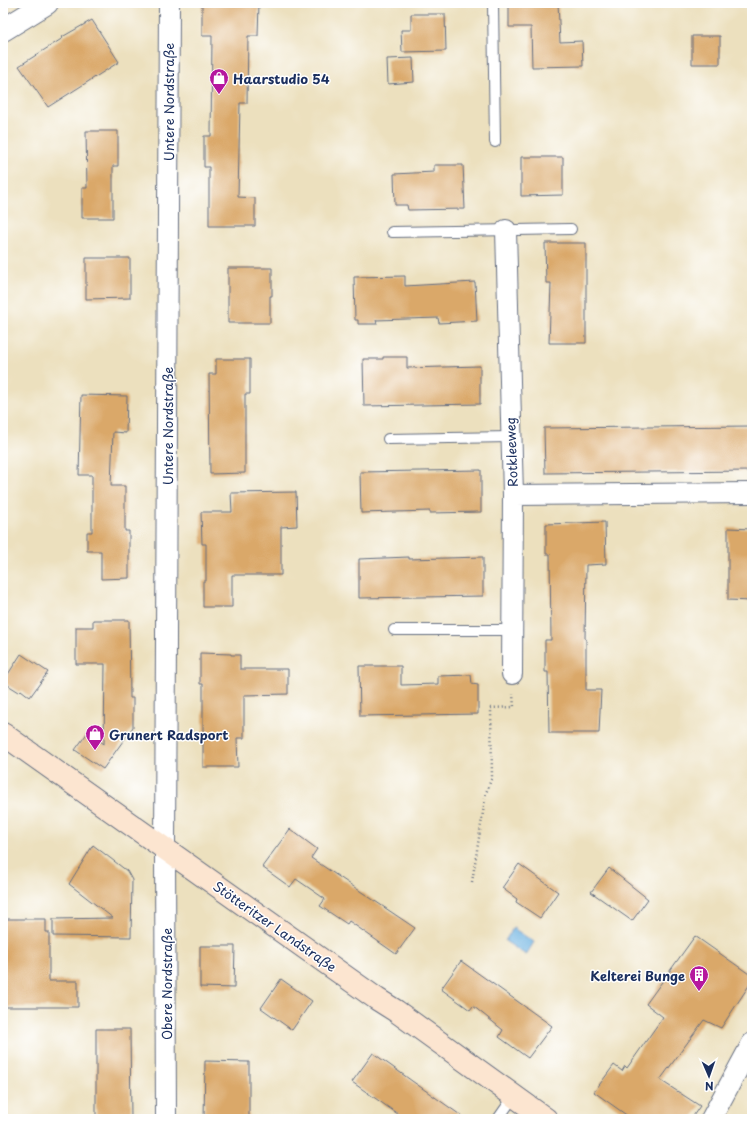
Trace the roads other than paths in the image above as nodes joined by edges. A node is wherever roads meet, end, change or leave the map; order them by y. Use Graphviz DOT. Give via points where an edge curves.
graph roads {
  1 [pos="47,3"];
  2 [pos="169,3"];
  3 [pos="494,3"];
  4 [pos="3,30"];
  5 [pos="495,142"];
  6 [pos="571,229"];
  7 [pos="506,230"];
  8 [pos="392,232"];
  9 [pos="511,437"];
  10 [pos="388,439"];
  11 [pos="752,493"];
  12 [pos="513,495"];
  13 [pos="394,630"];
  14 [pos="512,630"];
  15 [pos="512,674"];
  16 [pos="3,734"];
  17 [pos="165,848"];
  18 [pos="752,1043"];
  19 [pos="514,1096"];
  20 [pos="166,1119"];
  21 [pos="498,1119"];
  22 [pos="546,1119"];
  23 [pos="711,1119"];
  1 -- 4 [label="street"];
  2 -- 17 [label="street, Untere Nordstraße"];
  3 -- 5 [label="lane"];
  6 -- 7 [label="lane"];
  7 -- 8 [label="lane"];
  7 -- 9 [label="street, Rotkleeweg"];
  9 -- 10 [label="lane"];
  9 -- 12 [label="street, Rotkleeweg"];
  11 -- 12 [label="street"];
  12 -- 14 [label="street, Rotkleeweg"];
  13 -- 14 [label="lane"];
  14 -- 15 [label="street, Rotkleeweg"];
  16 -- 17 [label="main road, Stötteritzer Landstraße"];
  17 -- 19 [label="main road, Stötteritzer Landstraße"];
  17 -- 20 [label="street, Obere Nordstraße"];
  18 -- 23 [label="street"];
  19 -- 21 [label="lane"];
  19 -- 22 [label="main road, Stötteritzer Landstraße"];
}
